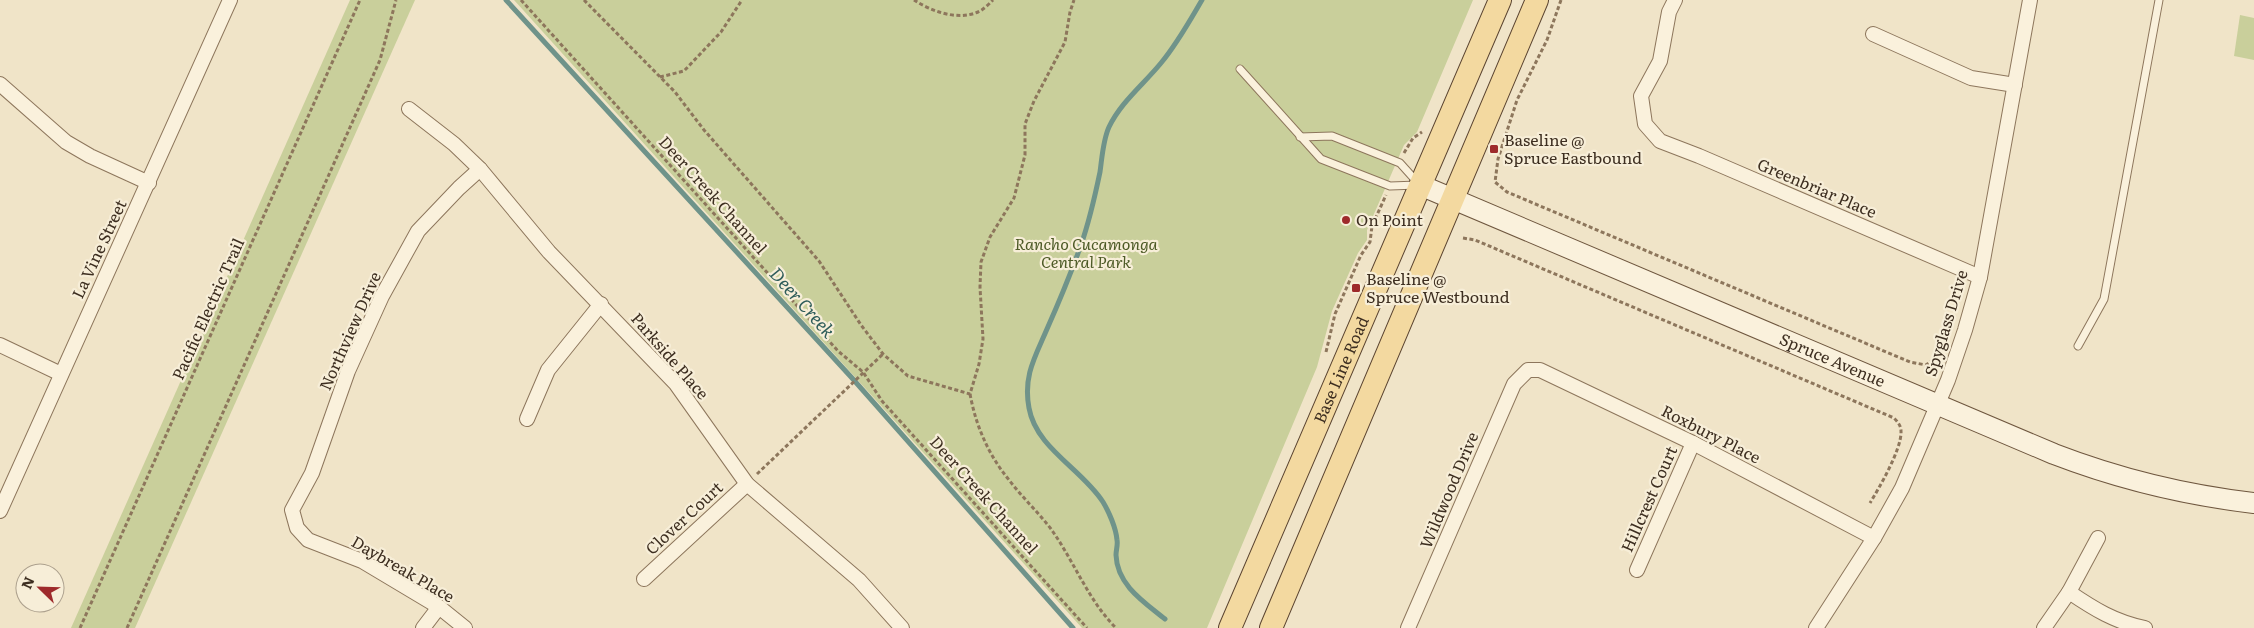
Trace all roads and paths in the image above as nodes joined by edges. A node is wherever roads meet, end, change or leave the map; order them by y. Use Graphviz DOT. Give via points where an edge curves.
graph roads {
  1 [pos="230,0"];
  2 [pos="360,0"];
  3 [pos="396,0"];
  4 [pos="521,0"];
  5 [pos="584,0"];
  6 [pos="742,0"];
  7 [pos="914,0"];
  8 [pos="993,0"];
  9 [pos="1074,0"];
  10 [pos="1500,0"];
  11 [pos="1537,0"];
  12 [pos="1561,0"];
  13 [pos="1674,0"];
  14 [pos="2030,0"];
  15 [pos="2159,0"];
  16 [pos="1874,34"];
  17 [pos="1240,69"];
  18 [pos="660,77"];
  19 [pos="0,84"];
  20 [pos="2015,85"];
  21 [pos="409,109"];
  22 [pos="1422,133"];
  23 [pos="1300,137"];
  24 [pos="1407,145"];
  25 [pos="480,170"];
  26 [pos="148,183"];
  27 [pos="1420,185"];
  28 [pos="1453,198"];
  29 [pos="1381,208"];
  30 [pos="1463,238"];
  31 [pos="1980,277"];
  32 [pos="601,304"];
  33 [pos="0,345"];
  34 [pos="2078,346"];
  35 [pos="1942,350"];
  36 [pos="883,354"];
  37 [pos="1325,355"];
  38 [pos="1528,370"];
  39 [pos="863,372"];
  40 [pos="61,374"];
  41 [pos="970,394"];
  42 [pos="1937,405"];
  43 [pos="527,419"];
  44 [pos="1693,442"];
  45 [pos="747,484"];
  46 [pos="1870,503"];
  47 [pos="2254,503"];
  48 [pos="0,511"];
  49 [pos="297,528"];
  50 [pos="1874,538"];
  51 [pos="2098,538"];
  52 [pos="1637,570"];
  53 [pos="644,578"];
  54 [pos="2069,592"];
  55 [pos="439,607"];
  56 [pos="80,628"];
  57 [pos="127,628"];
  58 [pos="423,628"];
  59 [pos="465,628"];
  60 [pos="902,628"];
  61 [pos="1087,628"];
  62 [pos="1116,628"];
  63 [pos="1230,628"];
  64 [pos="1271,628"];
  65 [pos="1408,628"];
  66 [pos="1816,628"];
  67 [pos="2044,628"];
  68 [pos="2144,628"];
  1 -- 26 [label="street, La Vine Street"];
  2 -- 56 [label="path, Pacific Electric Trail"];
  3 -- 57 [label="path" via="380,60"];
  4 -- 39 [label="path, Deer Creek Channel" via="838,351"];
  5 -- 18 [label="path"];
  6 -- 18 [label="path" via="721,32 684,71"];
  7 -- 8 [label="path" via="936,12 956,15 978,12"];
  9 -- 41 [label="path" via="1065,42 1025,124 1025,155 1014,198 990,237 981,262 983,339"];
  10 -- 27 [label="main road, Base Line Road"];
  11 -- 28 [label="main road"];
  12 -- 35 [label="path" via="1547,40 1517,100 1498,159 1495,182 1507,192 1910,362 1926,364 1940,356"];
  13 -- 31 [label="street, Greenbriar Place" via="1660,61 1641,96 1645,124 1660,141"];
  14 -- 20 [label="street, Spyglass Drive"];
  15 -- 34 [label="lane" via="2104,299"];
  16 -- 20 [label="street" via="1971,78"];
  17 -- 23 [label="lane"];
  18 -- 36 [label="path" via="819,260"];
  19 -- 26 [label="street" via="66,142"];
  20 -- 31 [label="street, Spyglass Drive"];
  21 -- 25 [label="street, Parkside Place" via="454,144"];
  22 -- 24 [label="path"];
  23 -- 27 [label="lane" via="1321,159 1390,186"];
  23 -- 27 [label="lane" via="1332,136 1400,163"];
  25 -- 32 [label="street, Parkside Place" via="549,252"];
  25 -- 49 [label="street, Northview Drive" via="418,231 382,296 348,371 312,473 292,510"];
  26 -- 40 [label="street, La Vine Street"];
  27 -- 28 [label="street, Spruce Avenue"];
  27 -- 63 [label="main road, Base Line Road"];
  28 -- 42 [label="street, Spruce Avenue"];
  28 -- 64 [label="main road"];
  29 -- 37 [label="path" via="1372,226 1370,242 1335,314"];
  30 -- 46 [label="path" via="1475,240 1894,418 1901,431 1899,442"];
  31 -- 42 [label="street, Spyglass Drive" via="1965,330"];
  32 -- 43 [label="street" via="548,370"];
  32 -- 45 [label="street, Parkside Place" via="676,384"];
  33 -- 40 [label="street"];
  36 -- 39 [label="path"];
  36 -- 41 [label="path" via="908,376"];
  38 -- 44 [label="street, Roxbury Place" via="1540,370"];
  38 -- 65 [label="street, Wildwood Drive" via="1514,384"];
  39 -- 45 [label="path"];
  39 -- 61 [label="path, Deer Creek Channel" via="882,401"];
  40 -- 48 [label="street, La Vine Street"];
  41 -- 62 [label="path" via="984,442 1008,479 1051,529 1103,615"];
  42 -- 47 [label="street, Spruce Avenue" via="2110,474 2200,496"];
  42 -- 50 [label="street, Spyglass Drive" via="1902,488"];
  44 -- 50 [label="street, Roxbury Place"];
  44 -- 52 [label="street, Hillcrest Court"];
  45 -- 53 [label="street, Clover Court"];
  45 -- 60 [label="street, Parkside Place" via="859,580"];
  49 -- 55 [label="street, Daybreak Place" via="308,540 362,561"];
  50 -- 66 [label="street, Spyglass Drive"];
  51 -- 54 [label="street"];
  54 -- 67 [label="street"];
  54 -- 68 [label="street" via="2100,613"];
  55 -- 58 [label="street"];
  55 -- 59 [label="street, Daybreak Place"];
}
